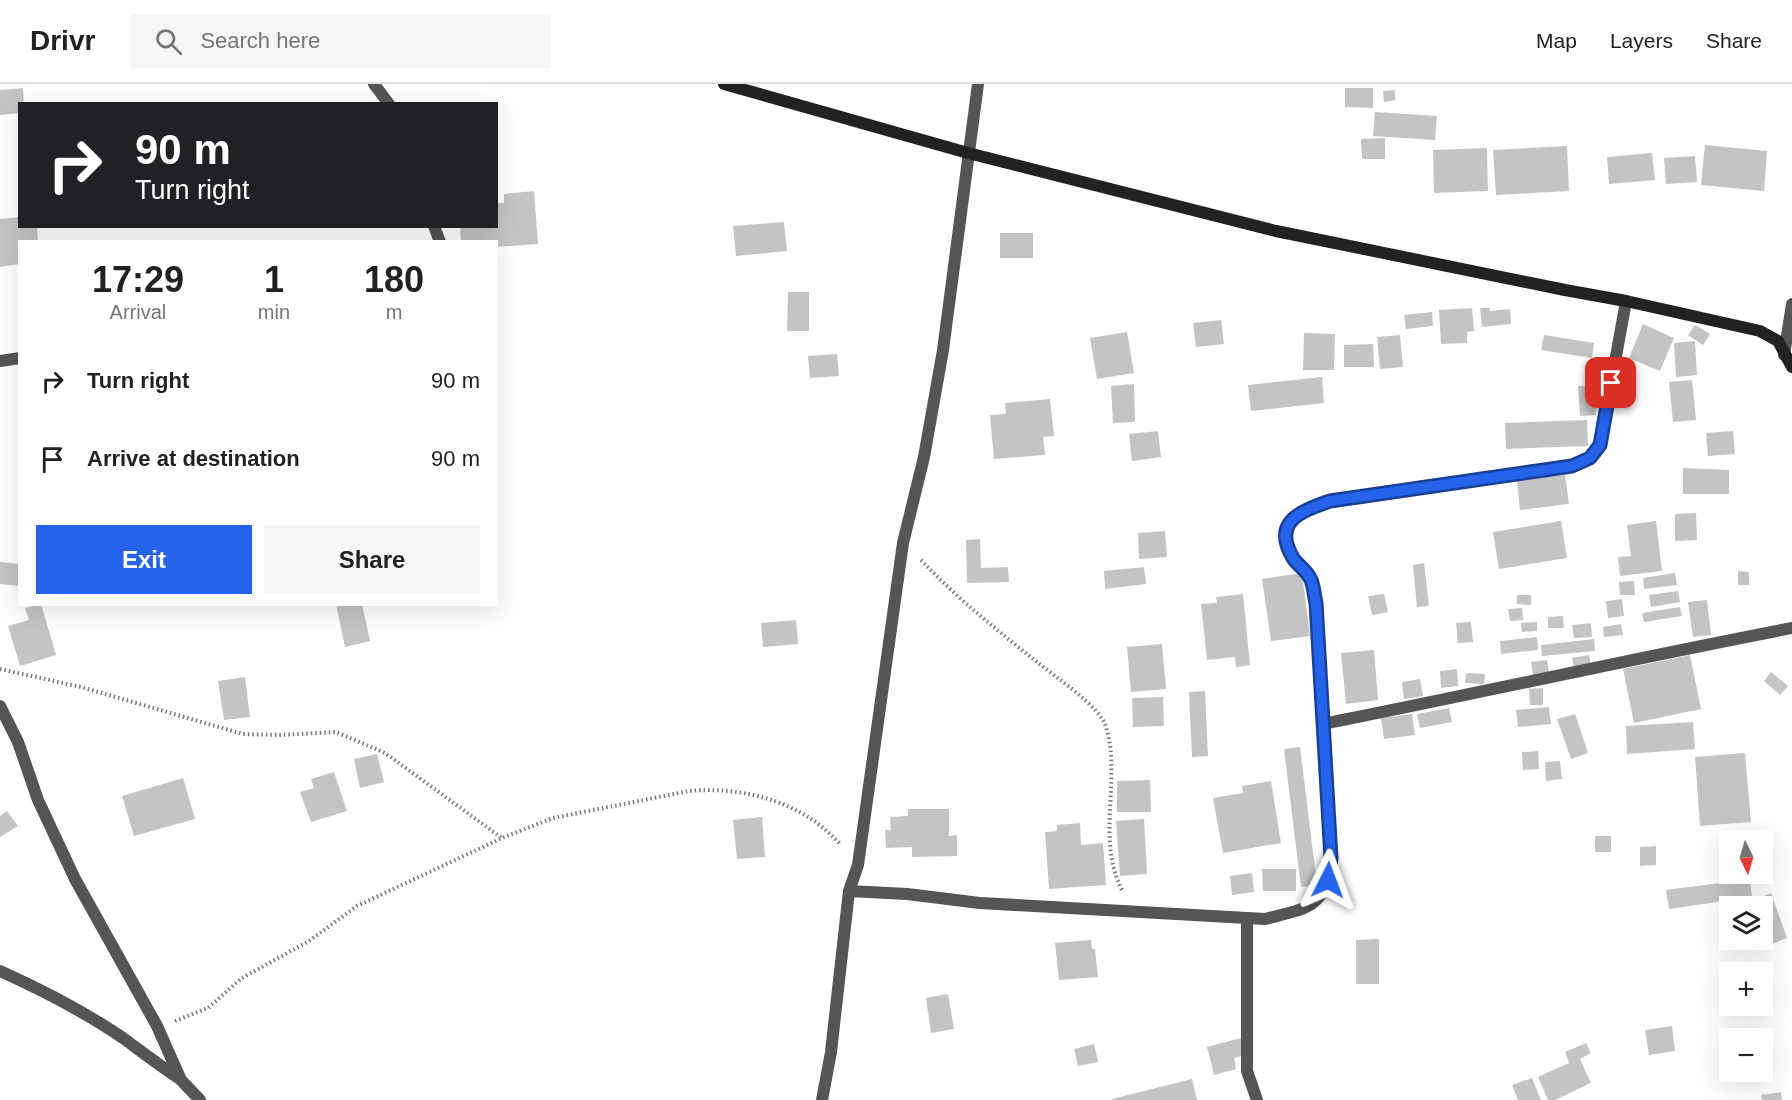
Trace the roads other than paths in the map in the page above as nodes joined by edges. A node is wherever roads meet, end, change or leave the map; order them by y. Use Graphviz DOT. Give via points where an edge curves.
graph roads {
  1 [pos="374,84"];
  2 [pos="724,84"];
  3 [pos="978,84"];
  4 [pos="388,102"];
  5 [pos="968,153"];
  6 [pos="1626,301"];
  7 [pos="1792,304"];
  8 [pos="1784,355"];
  9 [pos="18,358"];
  10 [pos="0,361"];
  11 [pos="1792,367"];
  12 [pos="1792,628"];
  13 [pos="0,706"];
  14 [pos="1323,723"];
  15 [pos="849,891"];
  16 [pos="1247,918"];
  17 [pos="0,971"];
  18 [pos="181,1080"];
  19 [pos="1253,1098"];
  20 [pos="200,1100"];
  21 [pos="822,1100"];
  1 -- 4 [label="street"];
  2 -- 5 [label="street"];
  3 -- 5 [label="street"];
  5 -- 6 [label="street" via="1276,231"];
  5 -- 15 [label="street" via="943,350 924,457 903,543 858,865"];
  6 -- 8 [label="street" via="1760,332 1778,341"];
  6 -- 14 [label="street" via="1600,445 1590,458 1572,466 1330,501 1293,517 1286,542 1294,560 1312,581"];
  7 -- 8 [label="street"];
  8 -- 11 [label="street"];
  9 -- 10 [label="street"];
  12 -- 14 [label="street"];
  13 -- 18 [label="street" via="75,879 157,1026"];
  14 -- 16 [label="street" via="1331,858 1328,880 1319,899 1297,911 1265,919"];
  15 -- 16 [label="street" via="980,903"];
  15 -- 21 [label="street"];
  16 -- 19 [label="street" via="1247,1071"];
  17 -- 18 [label="street" via="46,992"];
  18 -- 20 [label="street"];
}
